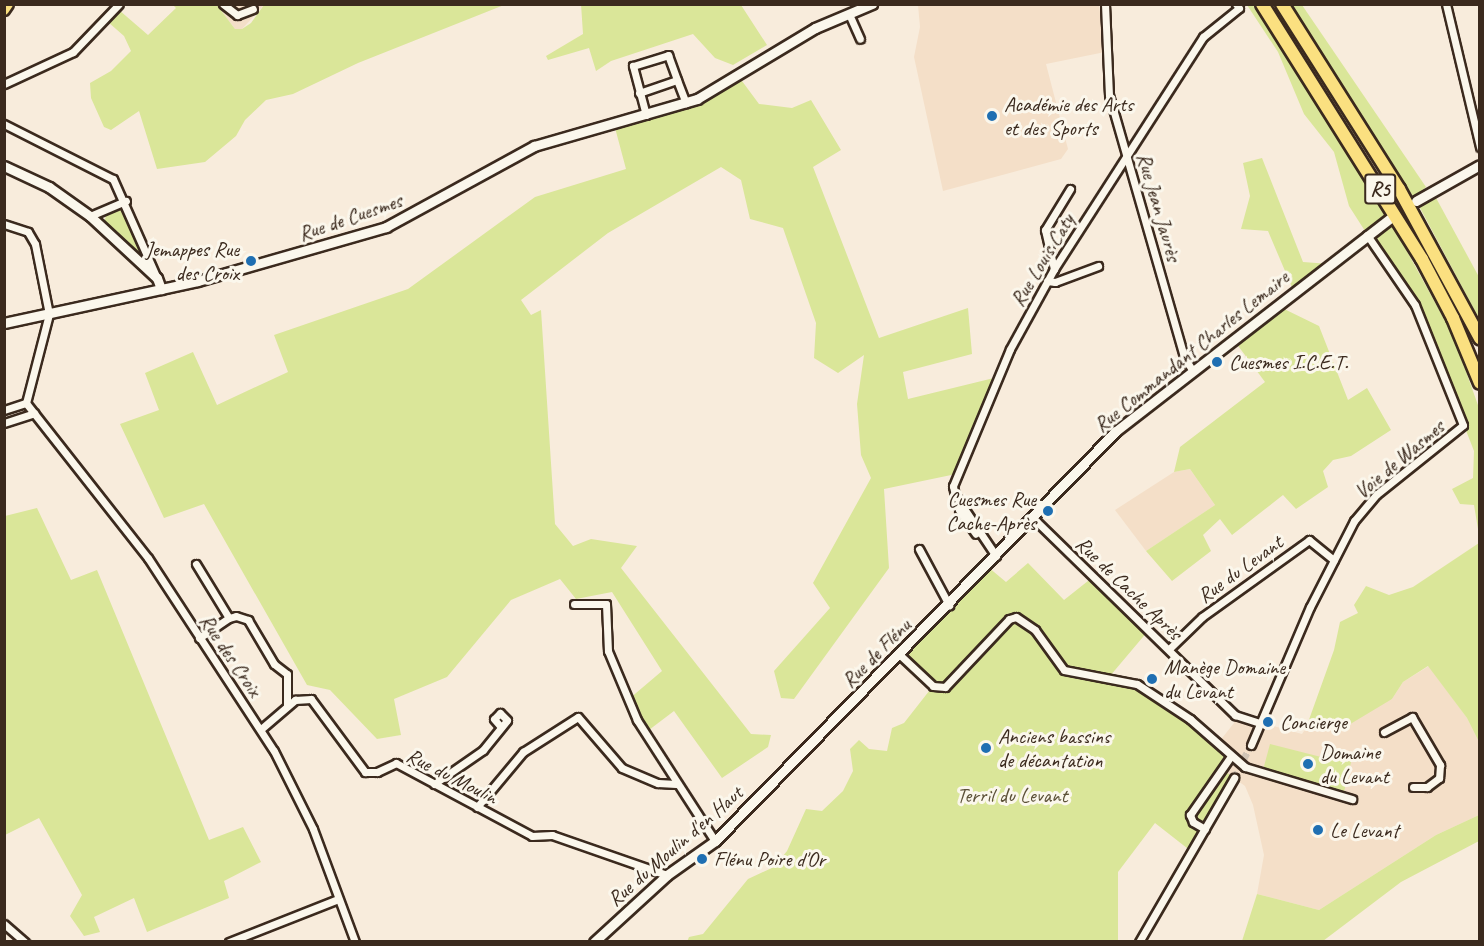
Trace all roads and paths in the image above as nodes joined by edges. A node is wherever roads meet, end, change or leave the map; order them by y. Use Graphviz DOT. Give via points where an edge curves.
graph roads {
  1 [pos="8,4"];
  2 [pos="119,4"];
  3 [pos="223,4"];
  4 [pos="872,4"];
  5 [pos="1099,4"];
  6 [pos="1105,4"];
  7 [pos="1236,4"];
  8 [pos="1262,4"];
  9 [pos="1282,4"];
  10 [pos="1446,4"];
  11 [pos="253,9"];
  12 [pos="4,10"];
  13 [pos="1103,13"];
  14 [pos="849,14"];
  15 [pos="860,39"];
  16 [pos="677,80"];
  17 [pos="4,84"];
  18 [pos="639,93"];
  19 [pos="686,103"];
  20 [pos="646,116"];
  21 [pos="4,124"];
  22 [pos="1479,147"];
  23 [pos="1127,154"];
  24 [pos="1479,165"];
  25 [pos="4,166"];
  26 [pos="1070,189"];
  27 [pos="126,201"];
  28 [pos="1416,201"];
  29 [pos="90,216"];
  30 [pos="1389,219"];
  31 [pos="4,224"];
  32 [pos="1367,235"];
  33 [pos="146,247"];
  34 [pos="129,254"];
  35 [pos="1098,266"];
  36 [pos="1054,269"];
  37 [pos="157,278"];
  38 [pos="1047,281"];
  39 [pos="161,289"];
  40 [pos="49,314"];
  41 [pos="4,323"];
  42 [pos="1479,338"];
  43 [pos="1192,370"];
  44 [pos="1479,383"];
  45 [pos="26,403"];
  46 [pos="4,410"];
  47 [pos="34,413"];
  48 [pos="4,423"];
  49 [pos="959,510"];
  50 [pos="1032,517"];
  51 [pos="984,538"];
  52 [pos="919,549"];
  53 [pos="996,556"];
  54 [pos="1334,560"];
  55 [pos="196,564"];
  56 [pos="574,604"];
  57 [pos="949,605"];
  58 [pos="229,618"];
  59 [pos="199,638"];
  60 [pos="1168,649"];
  61 [pos="900,655"];
  62 [pos="287,706"];
  63 [pos="1260,723"];
  64 [pos="830,725"];
  65 [pos="500,726"];
  66 [pos="261,729"];
  67 [pos="1384,732"];
  68 [pos="1251,745"];
  69 [pos="1231,756"];
  70 [pos="1234,778"];
  71 [pos="434,784"];
  72 [pos="676,784"];
  73 [pos="1413,787"];
  74 [pos="1352,800"];
  75 [pos="477,807"];
  76 [pos="1205,829"];
  77 [pos="715,841"];
  78 [pos="667,875"];
  79 [pos="338,899"];
  80 [pos="4,924"];
  81 [pos="25,942"];
  82 [pos="229,942"];
  83 [pos="355,942"];
  84 [pos="594,942"];
  85 [pos="1139,942"];
  1 -- 12 [label="main road"];
  2 -- 17 [label="street" via="73,52"];
  3 -- 11 [label="street" via="237,15"];
  4 -- 14 [label="street, Rue de Cuesmes"];
  5 -- 13 [label="street, Rue Jean Jaurès"];
  6 -- 13 [label="street, Rue Jean Jaurès"];
  7 -- 23 [label="street, Rue Louis Caty" via="1239,8 1203,37"];
  8 -- 44 [label="highway, R5" via="1422,259 1453,318"];
  9 -- 42 [label="highway, R5" via="1405,199"];
  10 -- 22 [label="street"];
  13 -- 23 [label="street, Rue Jean Jaurès" via="1107,85"];
  14 -- 15 [label="street"];
  14 -- 19 [label="street, Rue de Cuesmes" via="815,28 725,86"];
  16 -- 18 [label="street"];
  16 -- 18 [label="street" via="668,55 645,61 632,69"];
  16 -- 19 [label="street"];
  18 -- 20 [label="street"];
  19 -- 20 [label="street, Rue de Cuesmes"];
  20 -- 39 [label="street, Rue de Cuesmes" via="534,146 386,227 322,248"];
  21 -- 27 [label="street" via="107,174 118,184"];
  23 -- 36 [label="street, Rue Louis Caty"];
  23 -- 43 [label="street, Rue Jean Jaurès" via="1184,357"];
  24 -- 28 [label="street"];
  25 -- 29 [label="street" via="49,187"];
  26 -- 36 [label="street" via="1045,230"];
  27 -- 29 [label="street"];
  27 -- 33 [label="street"];
  29 -- 34 [label="street"];
  30 -- 32 [label="street, Rue Commandant Charles Lemaire"];
  31 -- 40 [label="street" via="27,232 35,244"];
  32 -- 43 [label="street, Rue Commandant Charles Lemaire"];
  32 -- 54 [label="street, Voie de Wasmes" via="1415,305 1463,424 1369,501"];
  33 -- 34 [label="street" via="140,256"];
  33 -- 37 [label="street"];
  34 -- 37 [label="street"];
  35 -- 38 [label="street" via="1055,282"];
  36 -- 38 [label="street, Rue Louis Caty"];
  37 -- 39 [label="street"];
  38 -- 51 [label="street, Rue Louis Caty" via="1010,350 956,474 955,495"];
  39 -- 40 [label="street, Rue de Cuesmes"];
  40 -- 41 [label="street, Rue de Cuesmes"];
  40 -- 45 [label="street"];
  43 -- 50 [label="street, Rue Commandant Charles Lemaire" via="1116,431"];
  45 -- 46 [label="street"];
  45 -- 47 [label="street, Rue des Croix"];
  47 -- 48 [label="street"];
  47 -- 59 [label="street, Rue des Croix" via="130,534"];
  49 -- 51 [label="street"];
  50 -- 53 [label="street, Rue Commandant Charles Lemaire"];
  50 -- 60 [label="street, Rue de Cache Après"];
  51 -- 53 [label="street, Rue Louis Caty"];
  52 -- 57 [label="street"];
  53 -- 57 [label="street, Rue de Flénu"];
  54 -- 60 [label="street, Rue du Levant" via="1309,540 1202,617"];
  54 -- 63 [label="street, Voie de Wasmes"];
  55 -- 58 [label="street"];
  56 -- 72 [label="street" via="606,604 608,651 637,720"];
  57 -- 61 [label="street, Rue de Flénu"];
  58 -- 59 [label="street"];
  58 -- 62 [label="street" via="236,616 248,621 274,664 287,674"];
  59 -- 66 [label="street, Rue des Croix"];
  60 -- 63 [label="street, Rue de Cache Après" via="1235,715"];
  61 -- 64 [label="street, Rue de Flénu"];
  61 -- 69 [label="street" via="933,686 945,687 1016,617 1035,630 1064,670 1137,684 1190,719"];
  62 -- 66 [label="street"];
  62 -- 71 [label="street, Rue du Moulin" via="295,700 311,699 365,772 377,772 396,763"];
  63 -- 68 [label="street, Voie de Wasmes"];
  64 -- 77 [label="street, Rue du Moulin d'en Haut"];
  65 -- 71 [label="street" via="483,750"];
  66 -- 79 [label="street, Rue des Croix" via="313,830"];
  67 -- 73 [label="street" via="1412,717 1440,765 1439,778 1426,787"];
  69 -- 74 [label="street" via="1254,772"];
  69 -- 76 [label="street" via="1190,815 1193,822"];
  70 -- 76 [label="street"];
  71 -- 75 [label="street, Rue du Moulin"];
  72 -- 75 [label="street" via="658,783 622,768 578,717 523,752"];
  72 -- 77 [label="street"];
  75 -- 78 [label="street, Rue du Moulin" via="532,836 552,835"];
  76 -- 85 [label="street"];
  77 -- 78 [label="street, Rue du Moulin d'en Haut"];
  78 -- 84 [label="street, Rue du Moulin d'en Haut"];
  79 -- 82 [label="street"];
  79 -- 83 [label="street, Rue des Croix"];
  80 -- 81 [label="street"];
}
